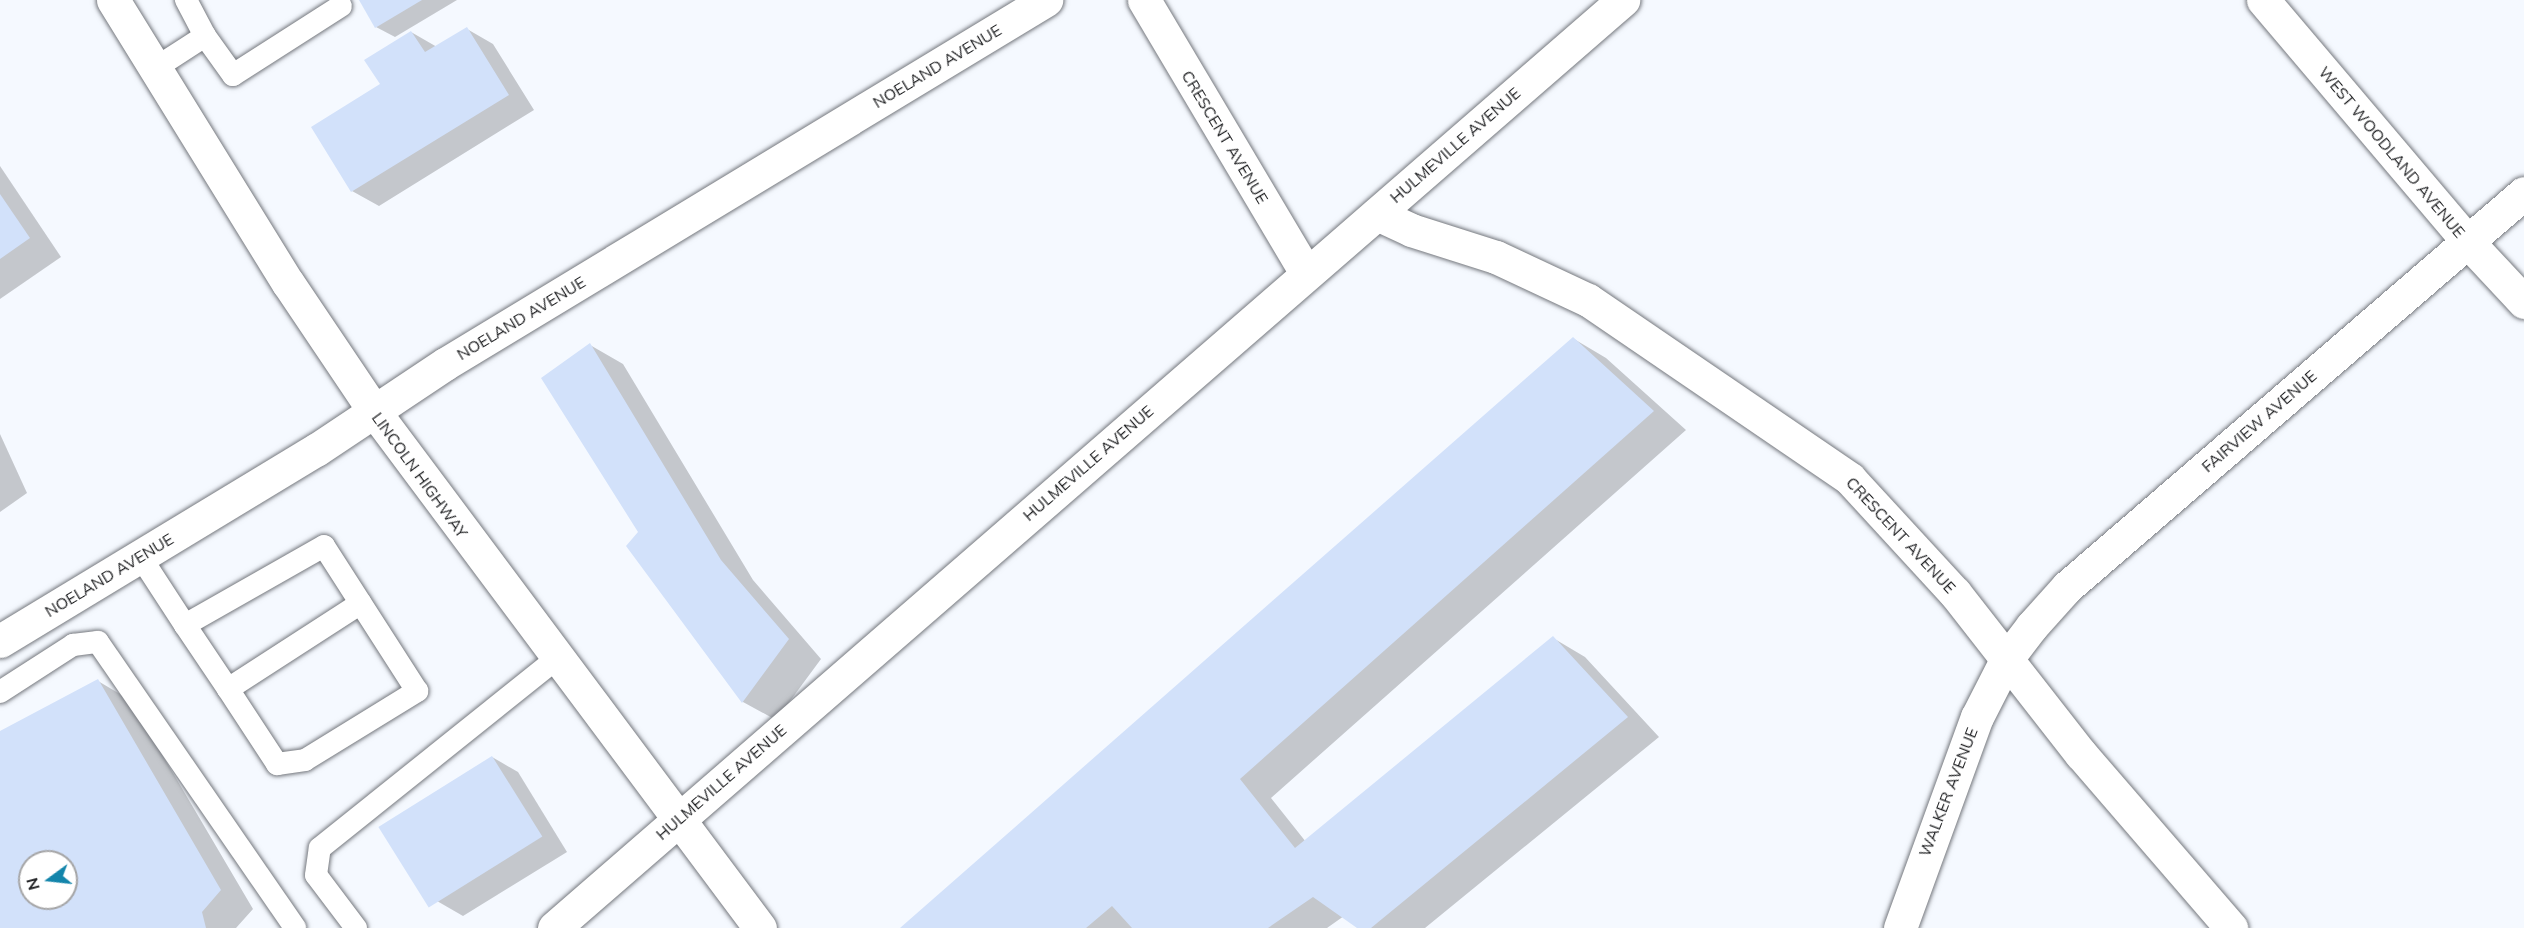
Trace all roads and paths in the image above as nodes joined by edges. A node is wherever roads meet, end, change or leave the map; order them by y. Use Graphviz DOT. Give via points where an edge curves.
graph roads {
  1 [pos="112,0"];
  2 [pos="186,0"];
  3 [pos="1046,0"];
  4 [pos="1144,0"];
  5 [pos="1623,0"];
  6 [pos="2263,0"];
  7 [pos="341,6"];
  8 [pos="205,36"];
  9 [pos="154,69"];
  10 [pos="2524,193"];
  11 [pos="1377,214"];
  12 [pos="2468,242"];
  13 [pos="1306,273"];
  14 [pos="2524,302"];
  15 [pos="374,411"];
  16 [pos="140,556"];
  17 [pos="361,603"];
  18 [pos="185,625"];
  19 [pos="0,641"];
  20 [pos="556,659"];
  21 [pos="2006,660"];
  22 [pos="228,689"];
  23 [pos="0,693"];
  24 [pos="678,820"];
  25 [pos="295,928"];
  26 [pos="356,928"];
  27 [pos="554,928"];
  28 [pos="760,928"];
  29 [pos="1900,928"];
  30 [pos="2231,928"];
  1 -- 9 [label="street, LINCOLN HIGHWAY"];
  2 -- 8 [label="lane"];
  3 -- 15 [label="street, NOELAND AVENUE"];
  4 -- 13 [label="street, CRESCENT AVENUE"];
  5 -- 11 [label="street, HULMEVILLE AVENUE"];
  6 -- 12 [label="street, WEST WOODLAND AVENUE"];
  7 -- 8 [label="lane" via="233,75"];
  8 -- 9 [label="lane"];
  9 -- 15 [label="street, LINCOLN HIGHWAY"];
  10 -- 12 [label="street, FAIRVIEW AVENUE"];
  11 -- 13 [label="street, HULMEVILLE AVENUE"];
  11 -- 21 [label="street, CRESCENT AVENUE" via="1411,230 1506,261 1588,300 1850,479 1955,593"];
  12 -- 14 [label="street, WEST WOODLAND AVENUE"];
  12 -- 21 [label="street, FAIRVIEW AVENUE" via="2067,587"];
  13 -- 24 [label="street, HULMEVILLE AVENUE"];
  15 -- 16 [label="street, NOELAND AVENUE"];
  15 -- 20 [label="street, LINCOLN HIGHWAY"];
  16 -- 18 [label="lane"];
  16 -- 19 [label="street, NOELAND AVENUE"];
  17 -- 18 [label="lane" via="324,546"];
  17 -- 22 [label="lane"];
  17 -- 22 [label="lane" via="417,691 305,760 277,764"];
  18 -- 22 [label="lane"];
  20 -- 24 [label="street, LINCOLN HIGHWAY"];
  20 -- 26 [label="lane" via="320,848 316,875"];
  21 -- 29 [label="street, WALKER AVENUE" via="1977,717"];
  21 -- 30 [label="street, CRESCENT AVENUE"];
  23 -- 25 [label="lane" via="73,645 98,642"];
  24 -- 27 [label="street, HULMEVILLE AVENUE"];
  24 -- 28 [label="street, LINCOLN HIGHWAY"];
}
